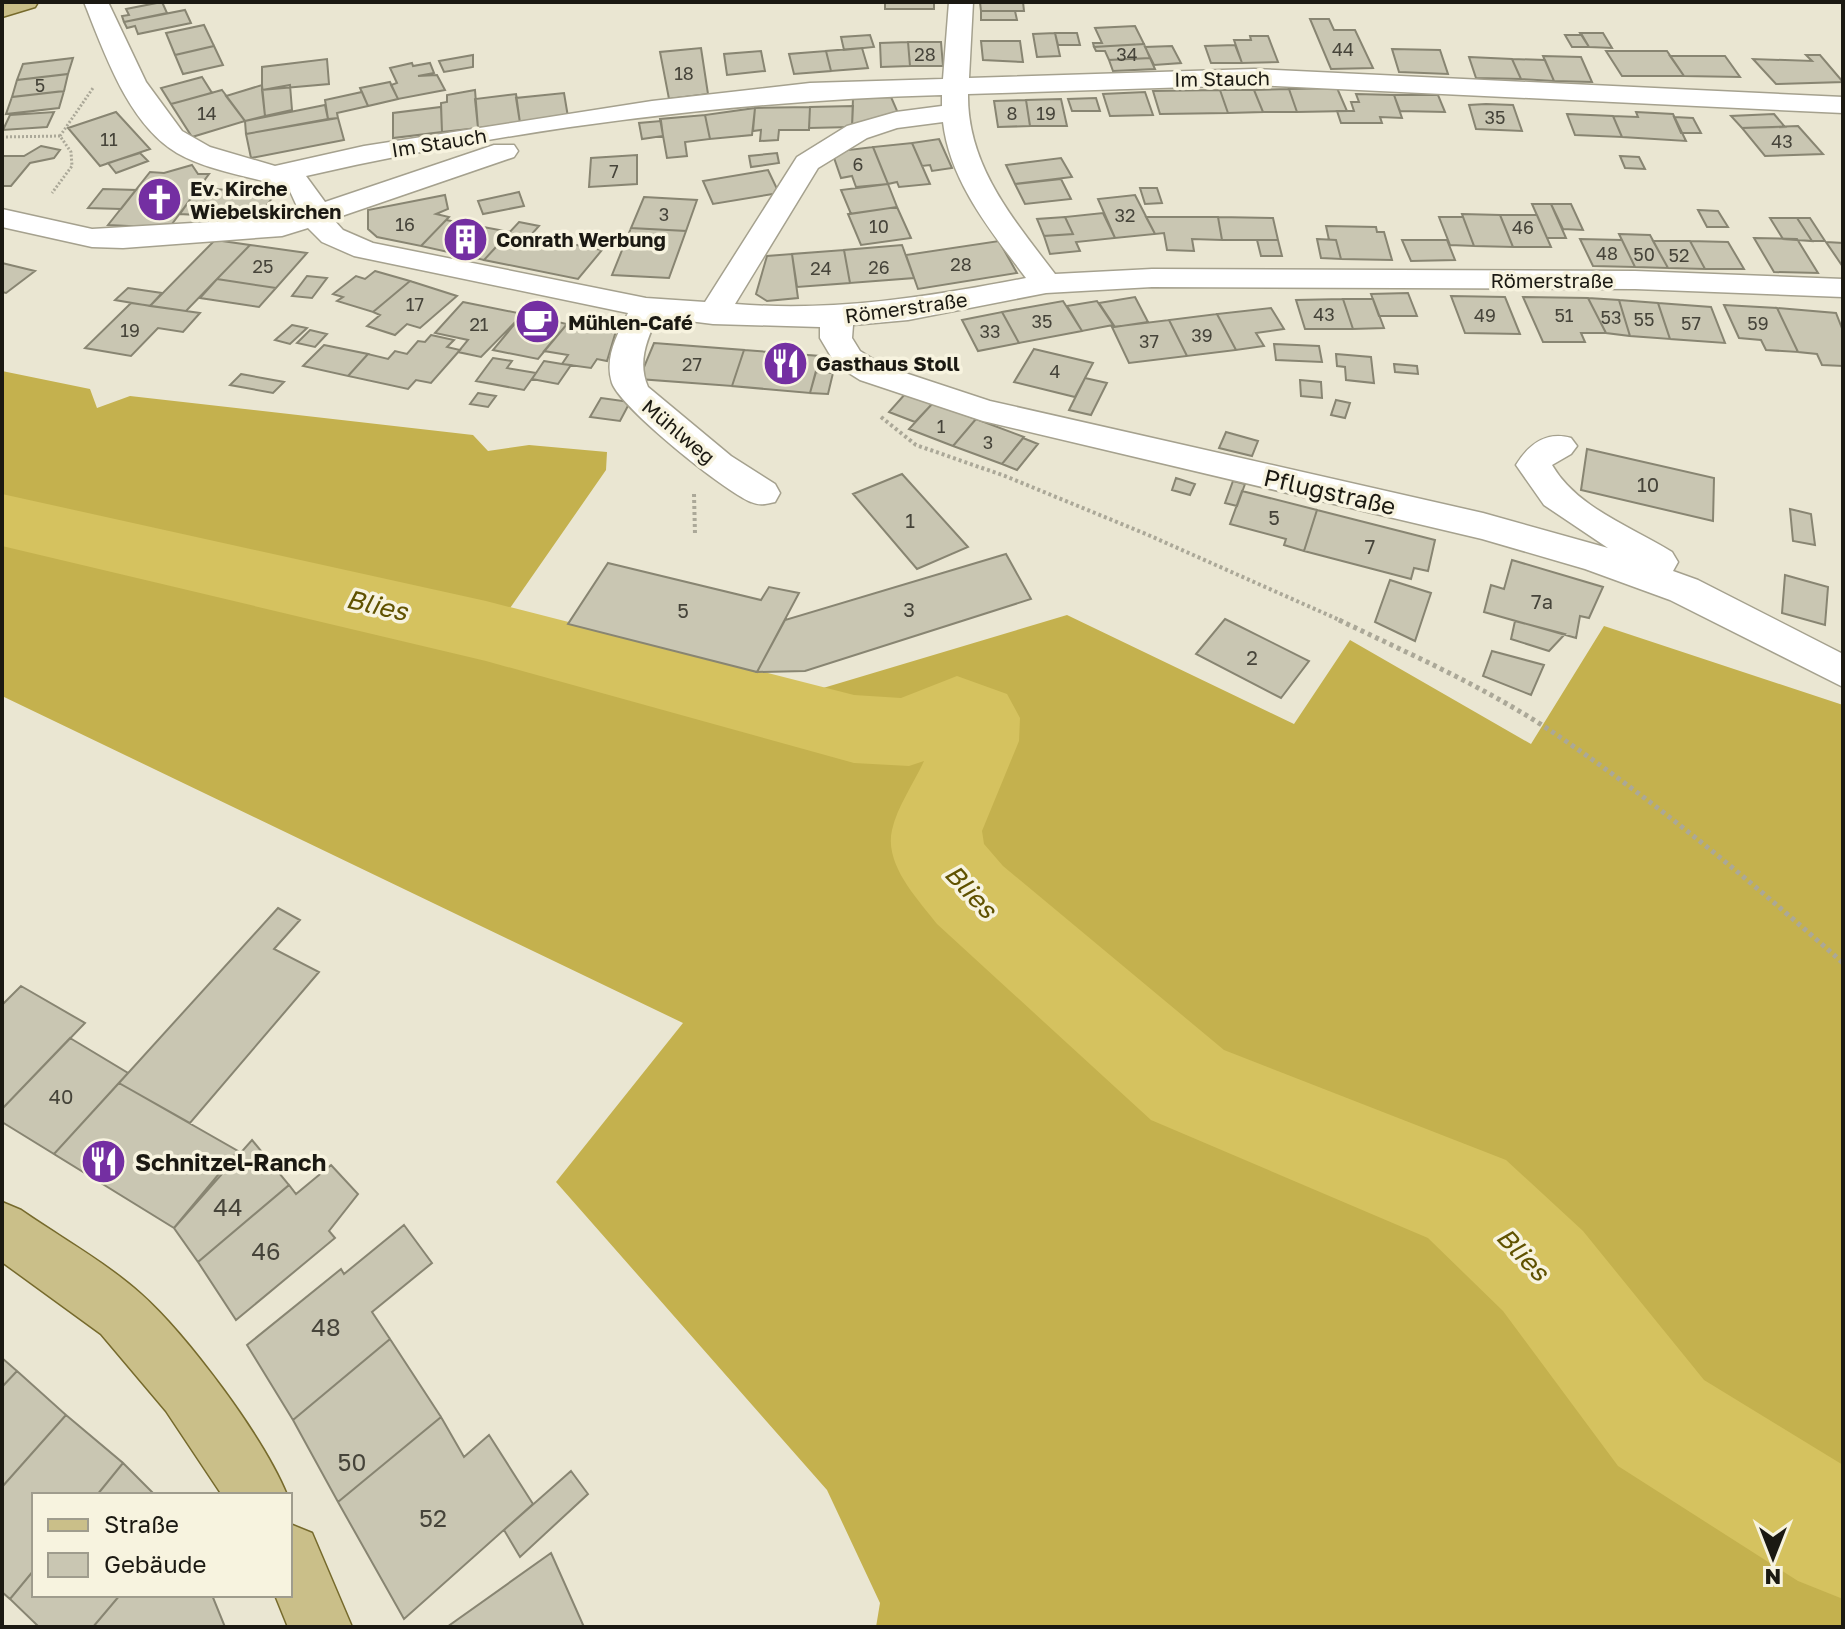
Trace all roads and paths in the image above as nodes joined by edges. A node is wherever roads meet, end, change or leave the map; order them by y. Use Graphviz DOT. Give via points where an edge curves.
graph roads {
  1 [pos="26,2"];
  2 [pos="96,2"];
  3 [pos="961,2"];
  4 [pos="2,10"];
  5 [pos="130,72"];
  6 [pos="956,99"];
  7 [pos="1843,105"];
  8 [pos="603,116"];
  9 [pos="60,136"];
  10 [pos="2,137"];
  11 [pos="276,174"];
  12 [pos="318,218"];
  13 [pos="9,219"];
  14 [pos="1046,284"];
  15 [pos="1843,288"];
  16 [pos="646,307"];
  17 [pos="713,314"];
  18 [pos="837,317"];
  19 [pos="872,373"];
  20 [pos="1559,446"];
  21 [pos="762,493"];
  22 [pos="1684,590"];
  23 [pos="1843,672"];
  24 [pos="1843,963"];
  25 [pos="2,1229"];
  26 [pos="256,1493"];
  27 [pos="292,1560"];
  28 [pos="320,1627"];
  1 -- 4 [label="main road"];
  2 -- 5 [label="street, Römerstraße" via="108,36"];
  3 -- 6 [label="street"];
  5 -- 9 [label="path" via="99,82"];
  5 -- 11 [label="street, Römerstraße" via="164,130 185,146"];
  6 -- 7 [label="street, Im Stauch" via="1254,77"];
  6 -- 8 [label="street, Im Stauch" via="810,91"];
  6 -- 14 [label="street" via="965,157 983,196"];
  6 -- 17 [label="street" via="821,149 807,163"];
  8 -- 11 [label="street, Im Stauch" via="364,154"];
  8 -- 12 [label="street, Im Stauch"];
  9 -- 10 [label="path"];
  9 -- 13 [label="path" via="75,161 66,180"];
  11 -- 12 [label="street, Römerstraße" via="308,192"];
  12 -- 13 [label="street, Im Stauch" via="282,227 123,239 92,238"];
  12 -- 16 [label="street, Römerstraße" via="335,238 365,250"];
  14 -- 15 [label="street, Römerstraße" via="1152,278 1604,280"];
  14 -- 18 [label="street, Römerstraße" via="908,310"];
  16 -- 17 [label="street, Römerstraße"];
  16 -- 21 [label="street, Mühlweg" via="625,357 624,375 633,392 718,464"];
  17 -- 18 [label="street, Römerstraße"];
  18 -- 19 [label="street, Pflugstraße" via="836,338 848,358"];
  19 -- 22 [label="street, Pflugstraße" via="983,410 1483,526"];
  19 -- 24 [label="path" via="867,393 872,410 916,445 1005,476 1323,612 1444,670 1552,732 1755,884"];
  20 -- 22 [label="street" via="1542,453 1534,465 1542,484 1674,572"];
  22 -- 23 [label="street, Pflugstraße"];
  25 -- 26 [label="main road" via="121,1314 187,1390"];
  27 -- 28 [label="main road"];
}
